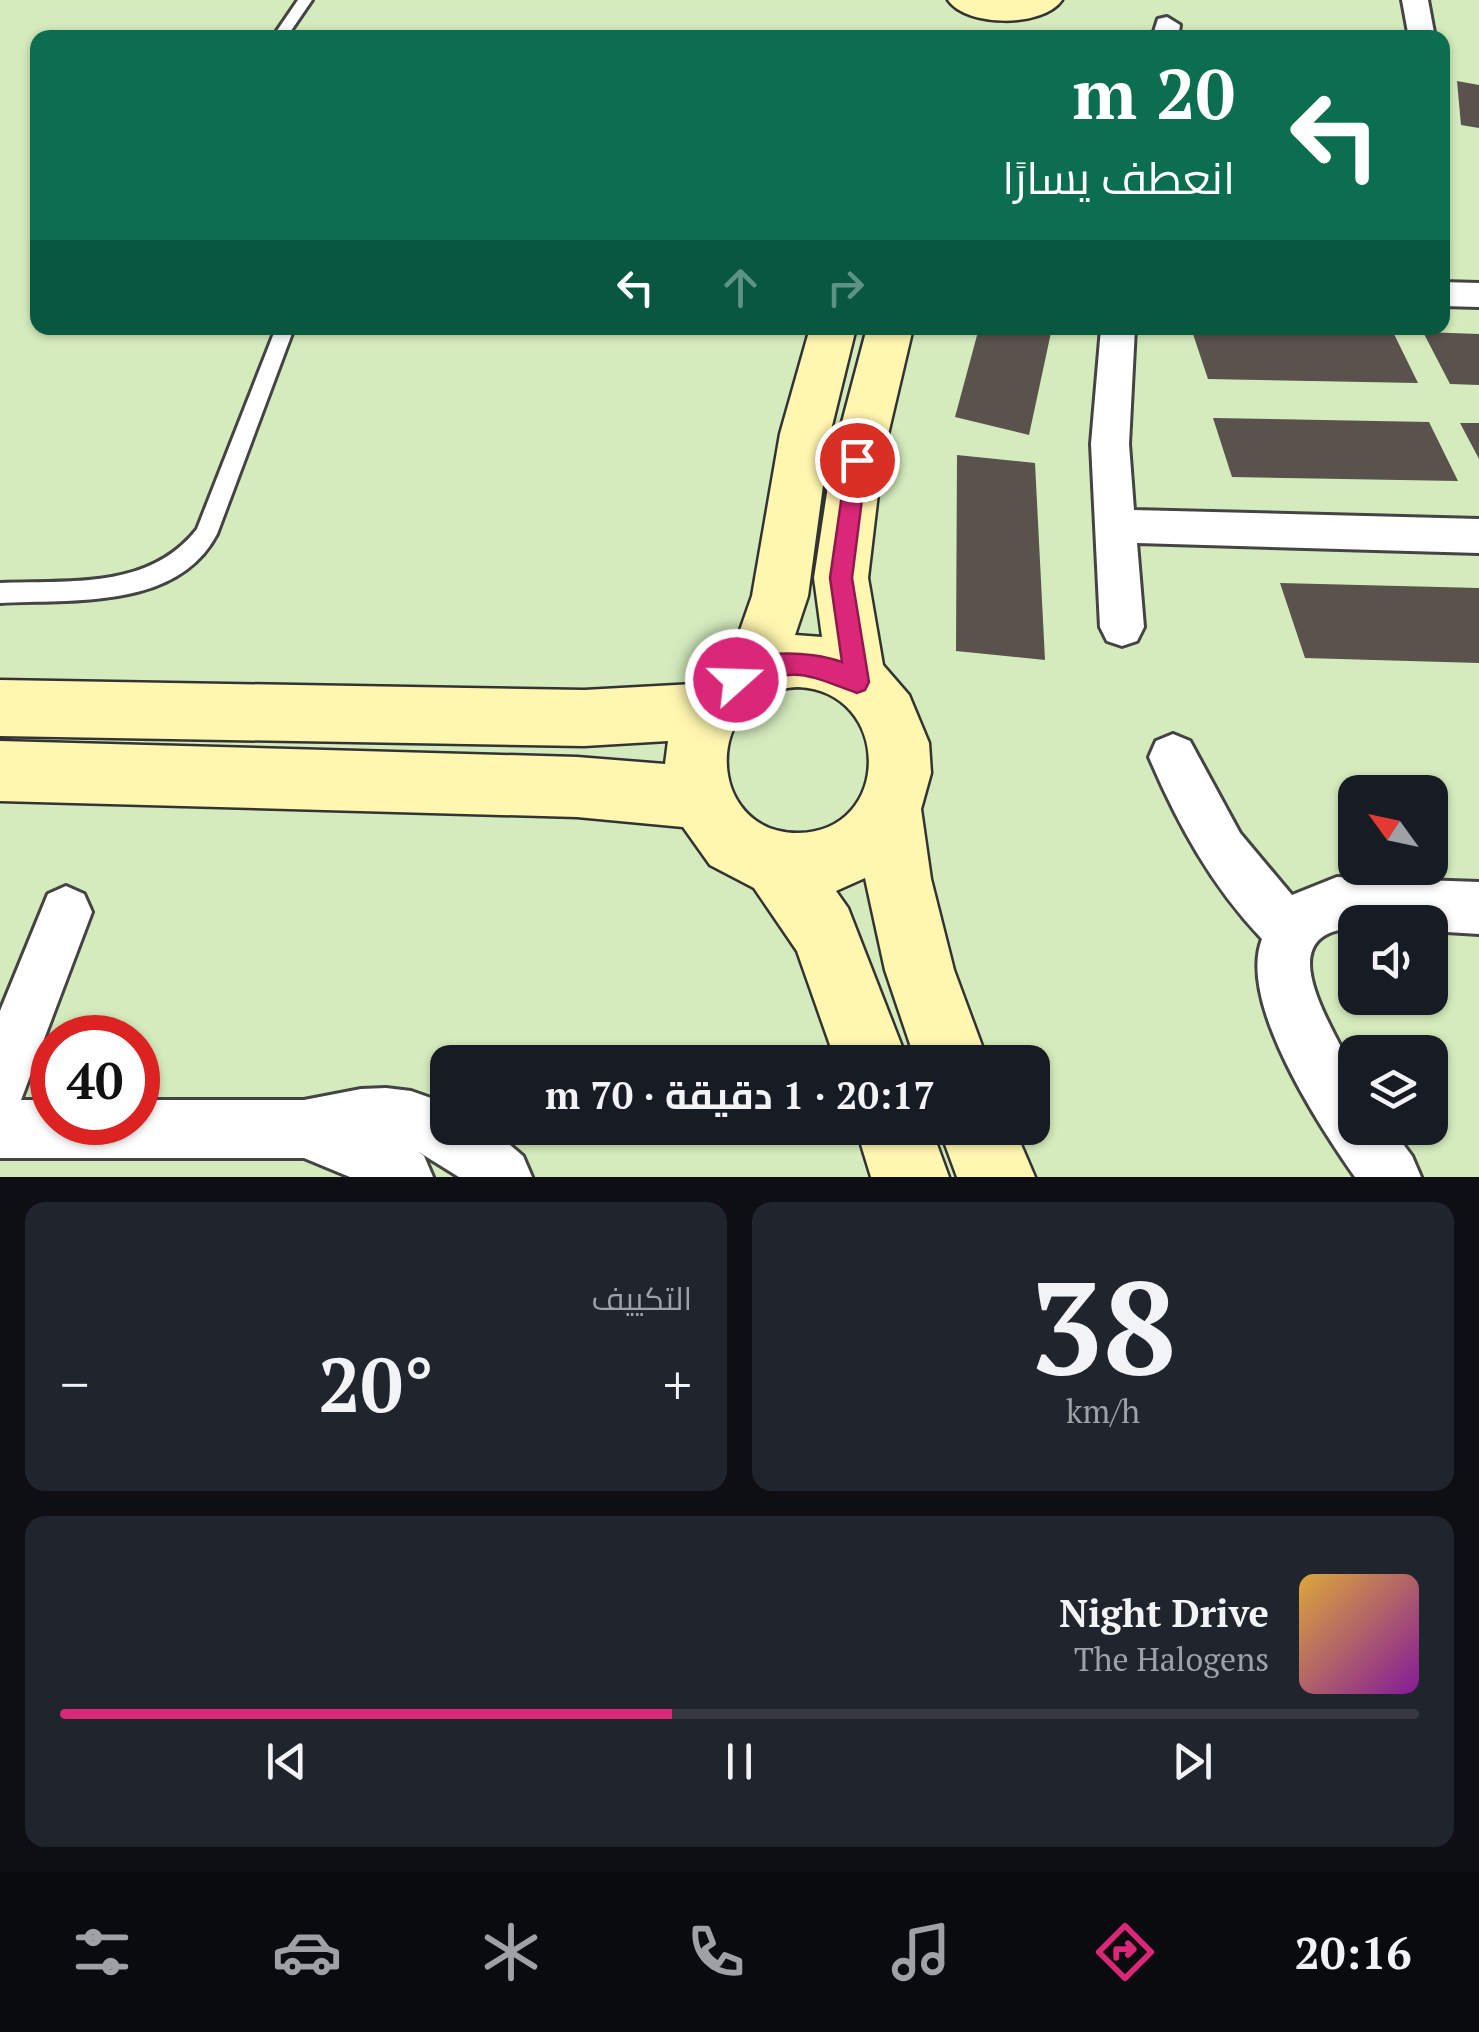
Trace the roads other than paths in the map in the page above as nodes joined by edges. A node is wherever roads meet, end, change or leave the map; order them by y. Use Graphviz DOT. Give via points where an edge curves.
graph roads {
  1 [pos="304,0"];
  2 [pos="1414,0"];
  3 [pos="1037,10"];
  4 [pos="965,12"];
  5 [pos="284,30"];
  6 [pos="1420,30"];
  7 [pos="1450,294"];
  8 [pos="1479,295"];
  9 [pos="282,335"];
  10 [pos="831,335"];
  11 [pos="888,335"];
  12 [pos="1117,335"];
  13 [pos="1114,526"];
  14 [pos="1479,536"];
  15 [pos="0,593"];
  16 [pos="1122,628"];
  17 [pos="755,670"];
  18 [pos="857,682"];
  19 [pos="0,708"];
  20 [pos="707,711"];
  21 [pos="1173,757"];
  22 [pos="0,771"];
  23 [pos="700,798"];
  24 [pos="891,813"];
  25 [pos="775,862"];
  26 [pos="1479,908"];
  27 [pos="66,912"];
  28 [pos="1291,931"];
  29 [pos="866,1045"];
  30 [pos="946,1045"];
  31 [pos="0,1081"];
  32 [pos="1338,1099"];
  33 [pos="0,1128"];
  34 [pos="304,1129"];
  35 [pos="900,1145"];
  36 [pos="984,1145"];
  37 [pos="1368,1145"];
  38 [pos="403,1177"];
  39 [pos="502,1177"];
  40 [pos="910,1177"];
  41 [pos="996,1177"];
  42 [pos="1391,1177"];
  1 -- 5 [label="lane"];
  2 -- 6 [label="street"];
  3 -- 4 [label="street"];
  7 -- 8 [label="street"];
  9 -- 15 [label="lane" via="194,555 143,583"];
  10 -- 17 [label="street" via="804,434 780,596"];
  11 -- 18 [label="street" via="857,460 841,578"];
  12 -- 13 [label="street" via="1110,427"];
  13 -- 14 [label="street"];
  13 -- 16 [label="street"];
  17 -- 18 [label="street" via="808,664"];
  17 -- 20 [label="street"];
  18 -- 24 [label="street" via="895,726 901,784"];
  19 -- 20 [label="street" via="584,718"];
  20 -- 23 [label="street" via="693,768"];
  21 -- 28 [label="street" via="1207,831"];
  22 -- 23 [label="street" via="577,787"];
  23 -- 25 [label="street" via="717,826"];
  24 -- 25 [label="street" via="870,839 843,856"];
  24 -- 30 [label="street" via="906,930"];
  25 -- 29 [label="street" via="824,932"];
  26 -- 28 [label="street" via="1329,903"];
  27 -- 31 [label="street"];
  28 -- 32 [label="street" via="1283,970 1290,1003"];
  33 -- 34 [label="street"];
  34 -- 38 [label="street" via="368,1154"];
  34 -- 39 [label="street" via="342,1118 416,1120 450,1133"];
  35 -- 40 [label="street"];
  36 -- 41 [label="street"];
  37 -- 42 [label="street"];
}
